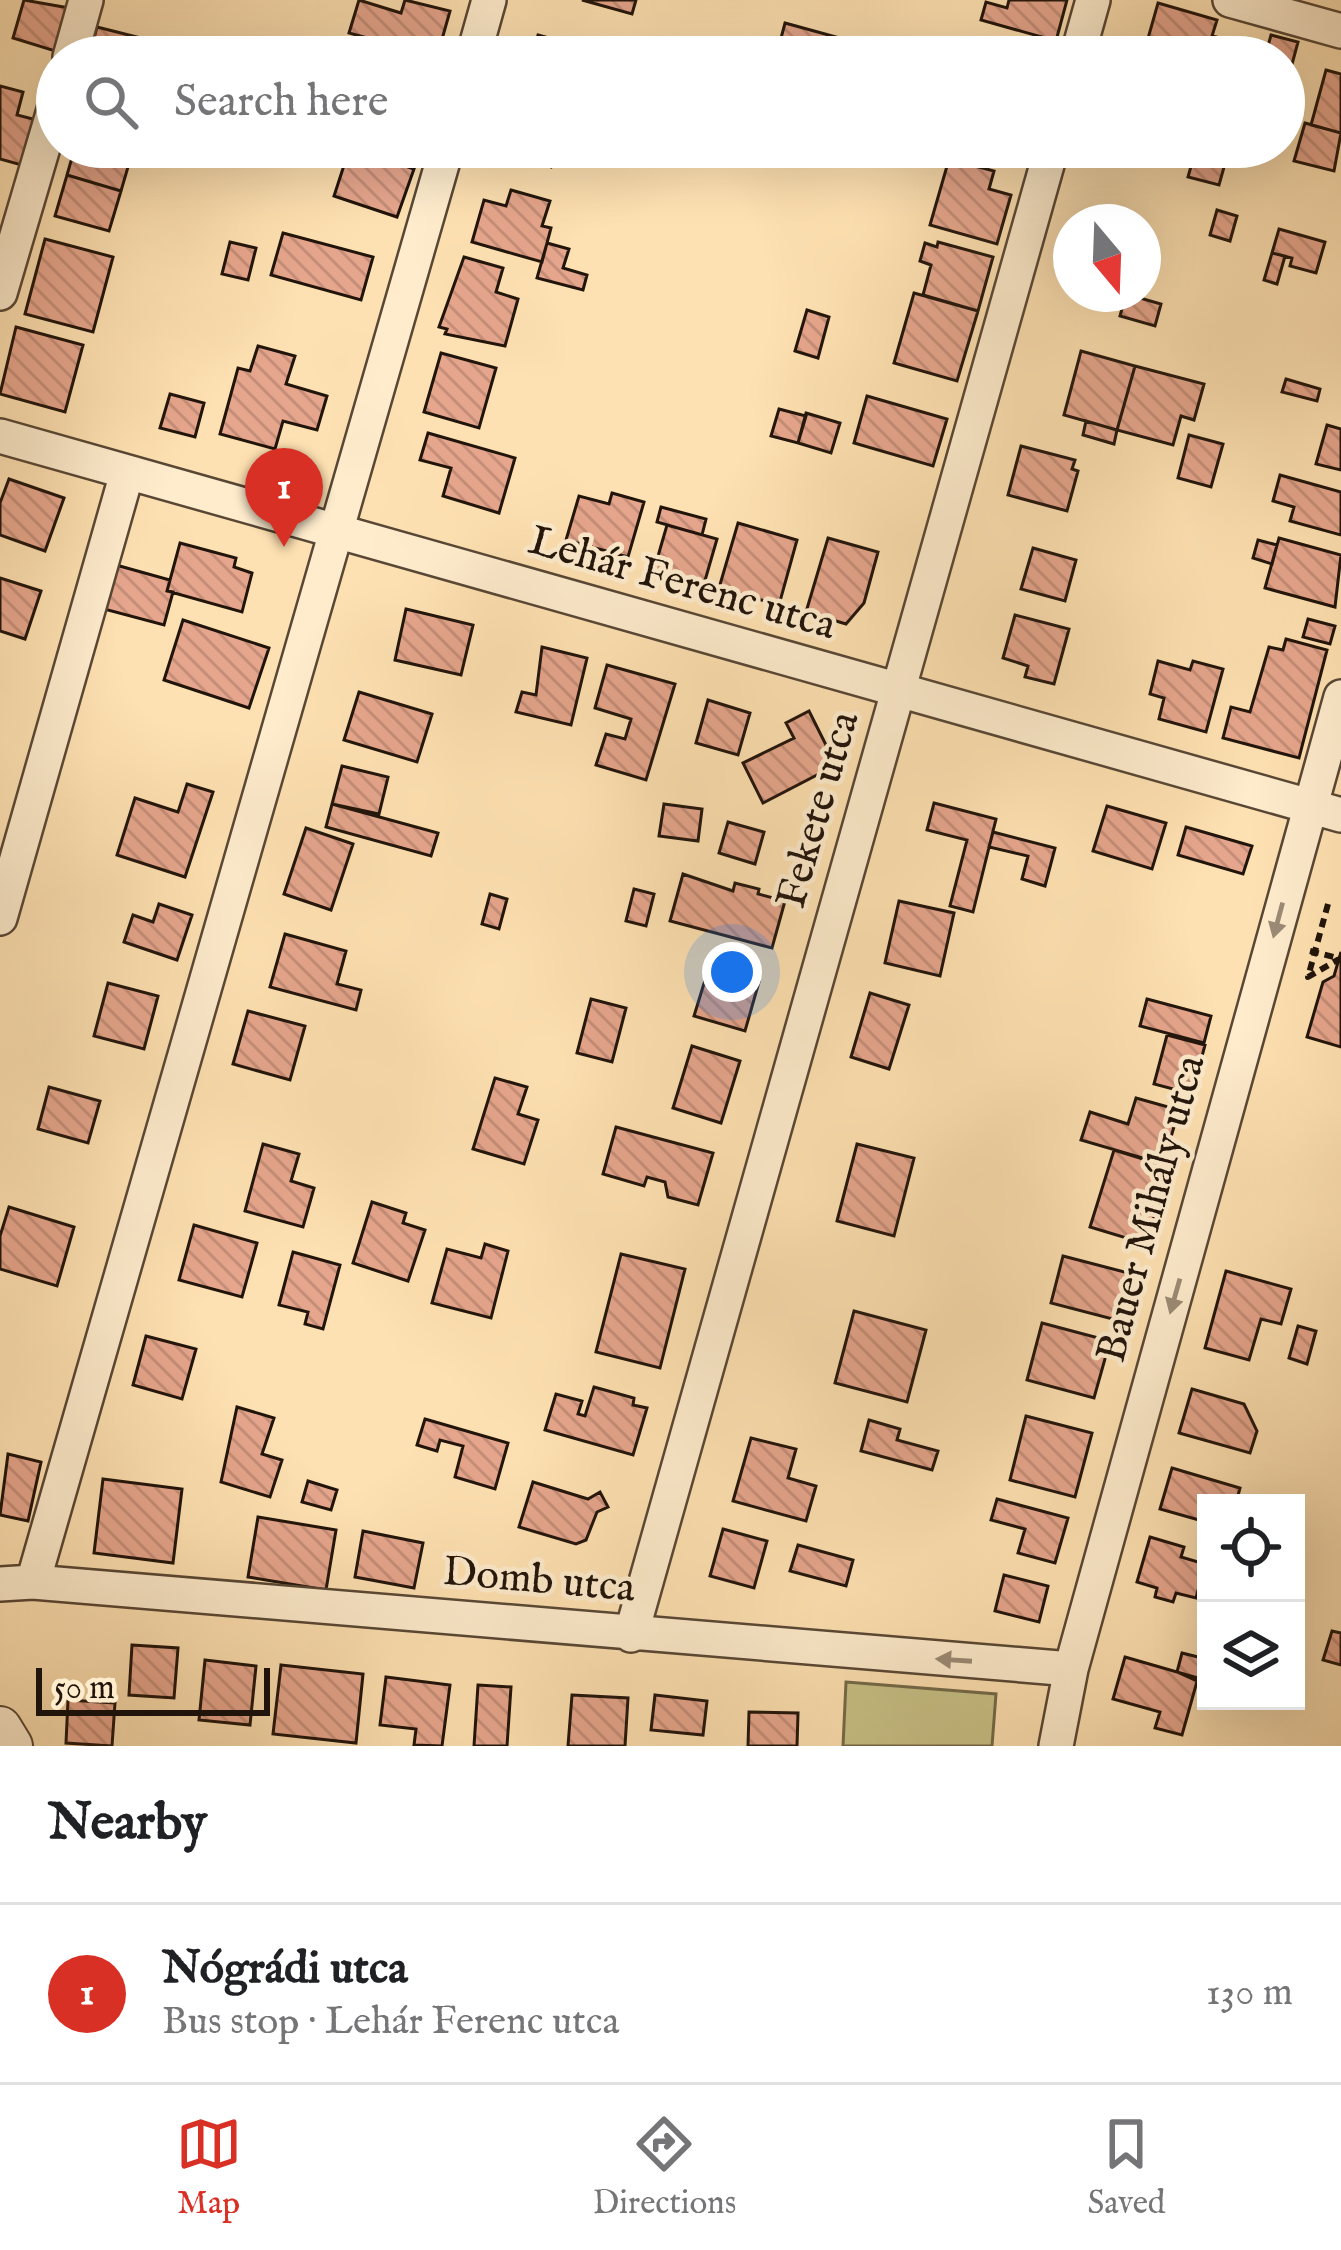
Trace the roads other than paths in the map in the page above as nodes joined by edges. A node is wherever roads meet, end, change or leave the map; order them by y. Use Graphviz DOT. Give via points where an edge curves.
graph roads {
  1 [pos="86,0"];
  2 [pos="489,0"];
  3 [pos="1094,0"];
  4 [pos="1230,0"];
  5 [pos="1341,31"];
  6 [pos="76,36"];
  7 [pos="479,36"];
  8 [pos="1084,36"];
  9 [pos="37,168"];
  10 [pos="441,168"];
  11 [pos="1046,168"];
  12 [pos="0,293"];
  13 [pos="0,436"];
  14 [pos="128,473"];
  15 [pos="337,534"];
  16 [pos="899,692"];
  17 [pos="1341,697"];
  18 [pos="1324,811"];
  19 [pos="0,917"];
  20 [pos="16,1583"];
  21 [pos="631,1635"];
  22 [pos="1071,1669"];
  23 [pos="0,1728"];
  24 [pos="11,1746"];
  25 [pos="1056,1746"];
  1 -- 6 [label="street"];
  2 -- 7 [label="street"];
  3 -- 8 [label="street"];
  4 -- 5 [label="street"];
  9 -- 12 [label="street"];
  10 -- 15 [label="street"];
  11 -- 16 [label="street, Fekete utca"];
  13 -- 14 [label="street, Lehár Ferenc utca"];
  14 -- 15 [label="street, Lehár Ferenc utca"];
  14 -- 19 [label="street"];
  15 -- 16 [label="street, Lehár Ferenc utca"];
  15 -- 20 [label="street"];
  16 -- 18 [label="street, Lehár Ferenc utca"];
  16 -- 21 [label="street, Fekete utca"];
  17 -- 18 [label="street, Bauer Mihály utca"];
  18 -- 22 [label="street, Bauer Mihály utca, one-way"];
  20 -- 21 [label="street, Domb utca"];
  22 -- 21 [label="street, Domb utca, one-way"];
  22 -- 25 [label="street, Bauer Mihály utca"];
  23 -- 24 [label="street"];
}
